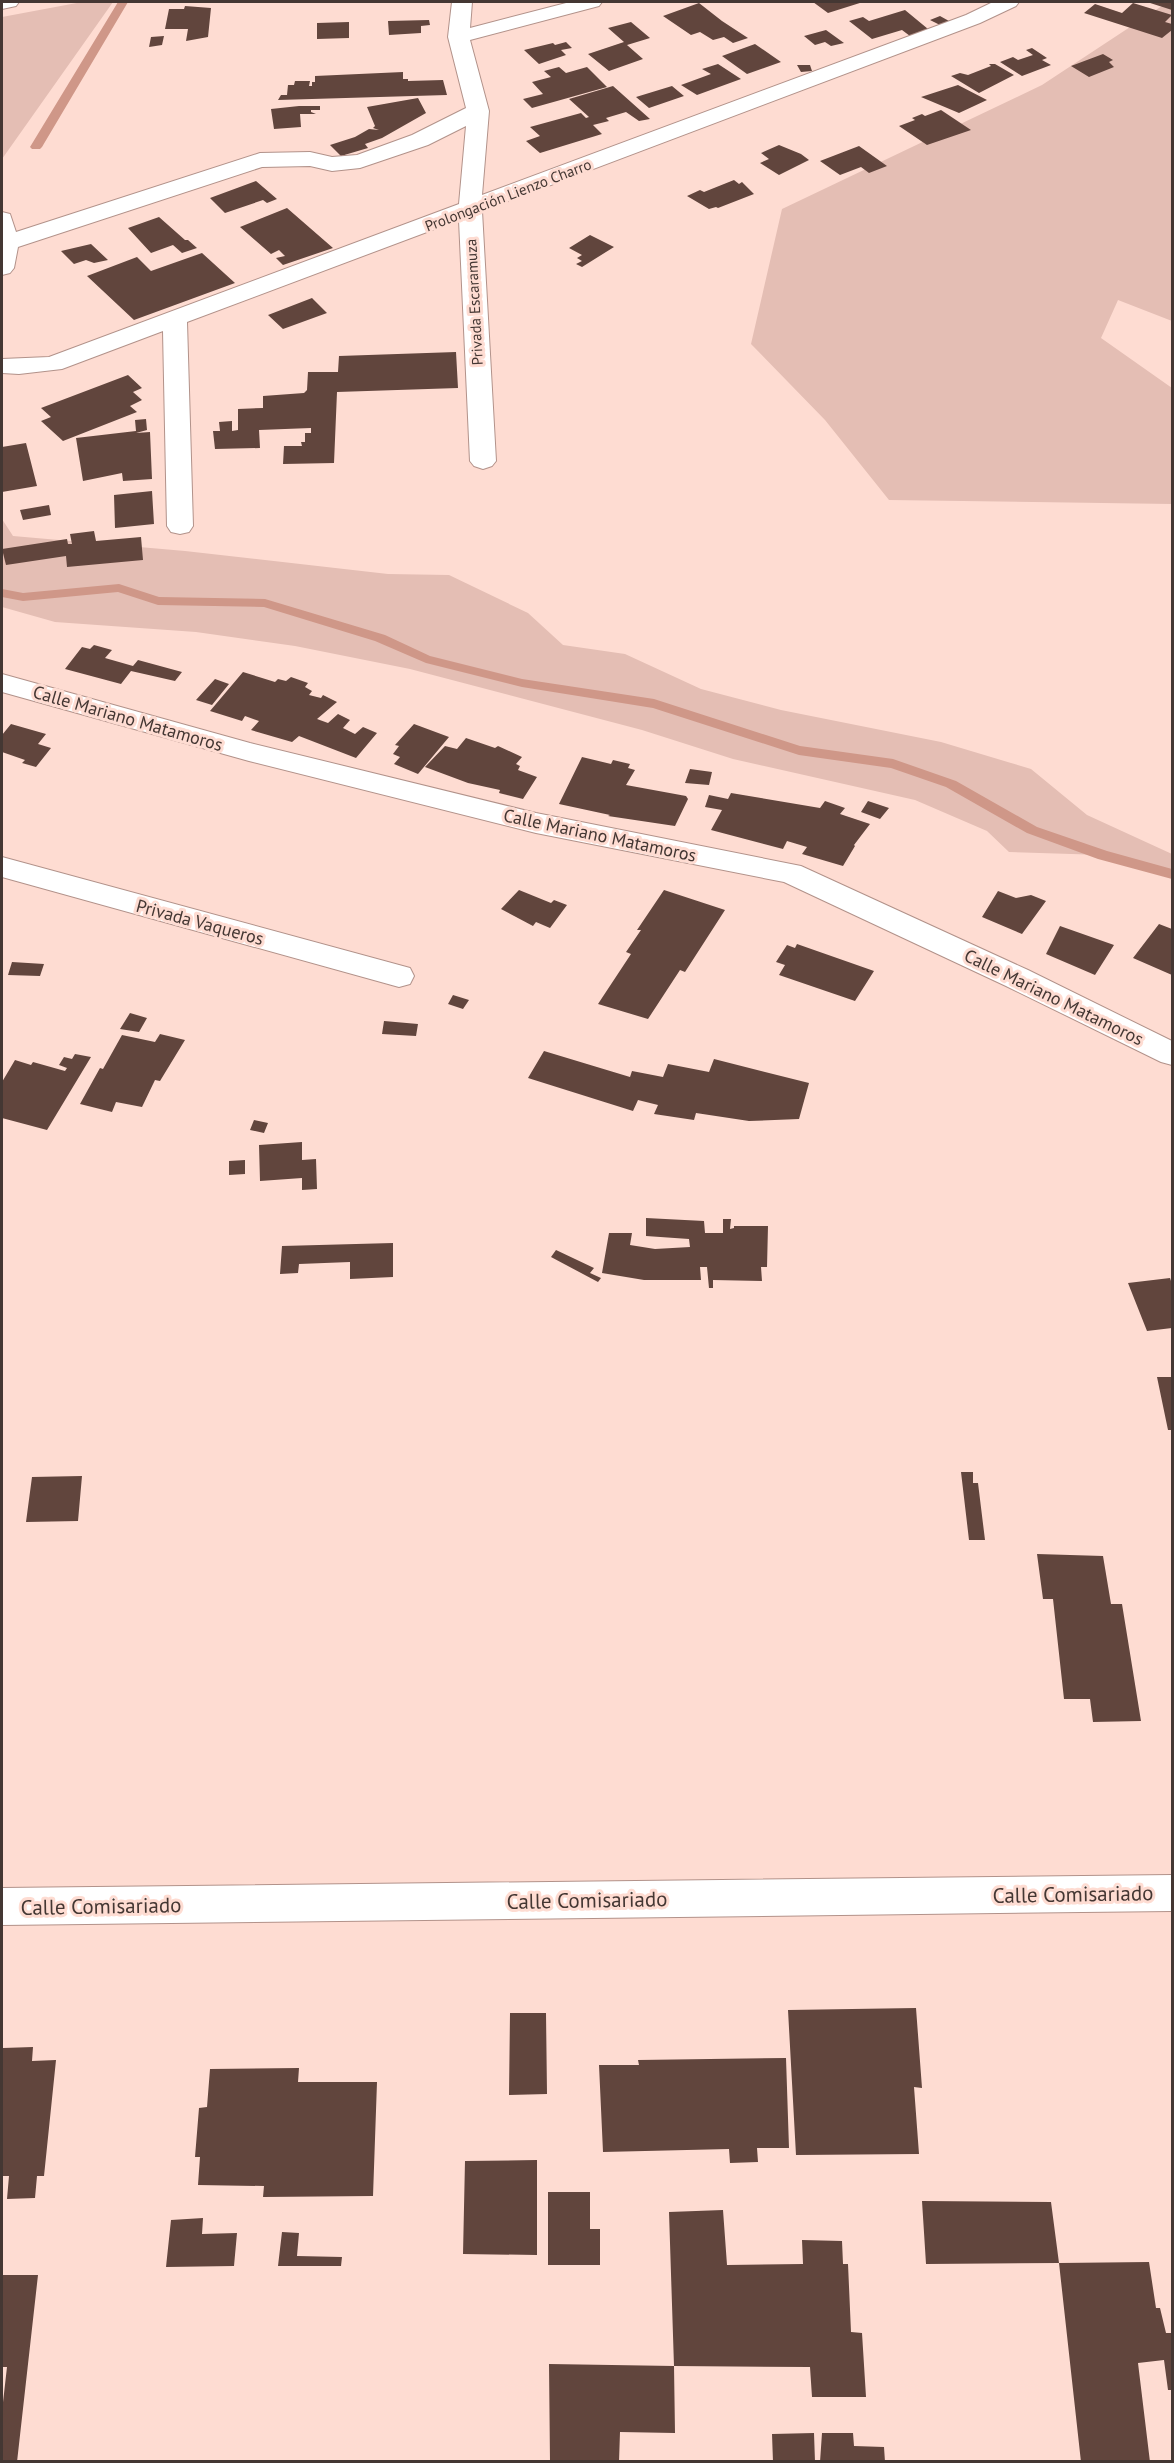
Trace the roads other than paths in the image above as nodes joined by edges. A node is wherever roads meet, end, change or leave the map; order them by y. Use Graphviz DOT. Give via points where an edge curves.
graph roads {
  1 [pos="9,2"];
  2 [pos="462,2"];
  3 [pos="592,2"];
  4 [pos="1009,2"];
  5 [pos="2,3"];
  6 [pos="459,37"];
  7 [pos="478,111"];
  8 [pos="470,209"];
  9 [pos="2,219"];
  10 [pos="8,243"];
  11 [pos="2,268"];
  12 [pos="175,319"];
  13 [pos="2,366"];
  14 [pos="483,461"];
  15 [pos="180,526"];
  16 [pos="2,683"];
  17 [pos="2,867"];
  18 [pos="399,976"];
  19 [pos="1173,1054"];
  20 [pos="1173,1893"];
  21 [pos="2,1907"];
  1 -- 5 [label="street"];
  2 -- 6 [label="street, Privada Escaramuza"];
  3 -- 6 [label="street"];
  4 -- 8 [label="street, Prolongación Lienzo Charro"];
  6 -- 7 [label="street, Privada Escaramuza"];
  7 -- 8 [label="street, Privada Escaramuza"];
  7 -- 10 [label="street" via="420,140 360,161 332,164 310,159 260,160"];
  8 -- 12 [label="street, Prolongación Lienzo Charro"];
  8 -- 14 [label="street, Privada Escaramuza"];
  9 -- 10 [label="street"];
  10 -- 11 [label="street"];
  12 -- 13 [label="street, Prolongación Lienzo Charro" via="53,364"];
  12 -- 15 [label="street"];
  16 -- 19 [label="street, Calle Mariano Matamoros" via="249,752 536,823 791,873"];
  17 -- 18 [label="street, Privada Vaqueros"];
  20 -- 21 [label="street, Calle Comisariado"];
}
